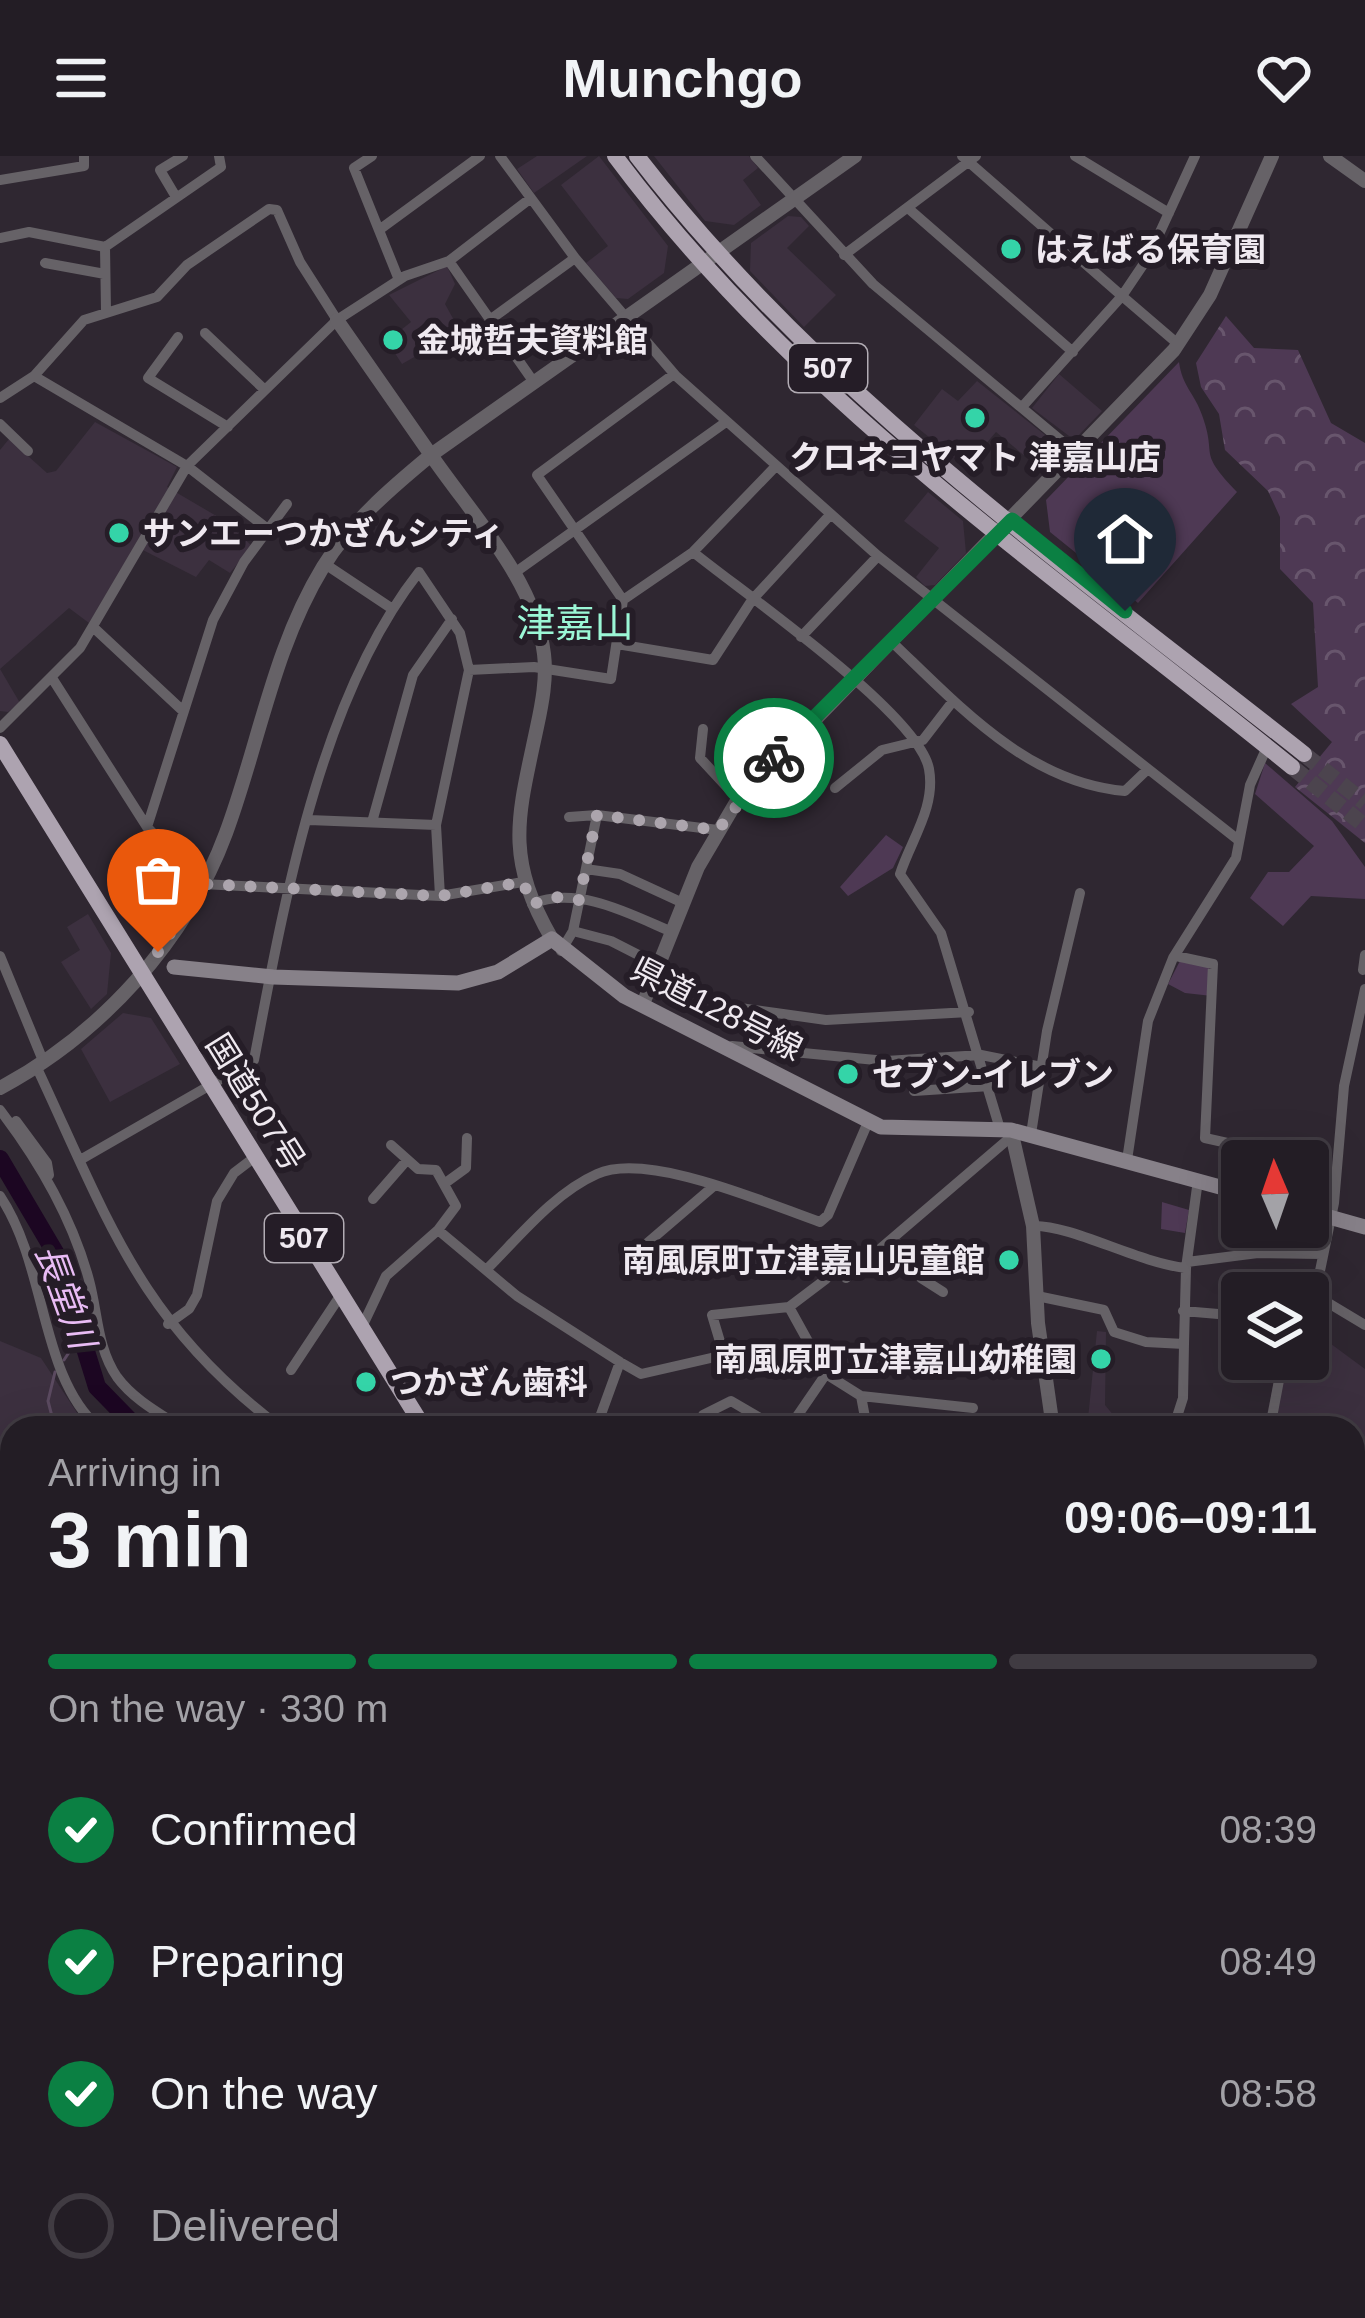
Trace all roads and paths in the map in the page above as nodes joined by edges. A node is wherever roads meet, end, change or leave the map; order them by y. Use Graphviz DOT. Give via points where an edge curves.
graph roads {
  1 [pos="84,156"];
  2 [pos="183,156"];
  3 [pos="219,156"];
  4 [pos="372,156"];
  5 [pos="480,156"];
  6 [pos="500,156"];
  7 [pos="615,156"];
  8 [pos="637,156"];
  9 [pos="755,156"];
  10 [pos="855,156"];
  11 [pos="1075,156"];
  12 [pos="1195,156"];
  13 [pos="1271,156"];
  14 [pos="1330,156"];
  15 [pos="969,158"];
  16 [pos="1352,162"];
  17 [pos="0,180"];
  18 [pos="1365,181"];
  19 [pos="176,197"];
  20 [pos="531,198"];
  21 [pos="792,200"];
  22 [pos="909,209"];
  23 [pos="1169,213"];
  24 [pos="379,230"];
  25 [pos="0,238"];
  26 [pos="105,247"];
  27 [pos="844,255"];
  28 [pos="575,258"];
  29 [pos="708,259"];
  30 [pos="449,260"];
  31 [pos="45,262"];
  32 [pos="105,274"];
  33 [pos="399,280"];
  34 [pos="1122,296"];
  35 [pos="106,311"];
  36 [pos="624,317"];
  37 [pos="490,319"];
  38 [pos="337,320"];
  39 [pos="205,333"];
  40 [pos="178,338"];
  41 [pos="1178,344"];
  42 [pos="1072,352"];
  43 [pos="674,374"];
  44 [pos="34,376"];
  45 [pos="533,381"];
  46 [pos="265,390"];
  47 [pos="0,398"];
  48 [pos="1022,407"];
  49 [pos="726,422"];
  50 [pos="0,424"];
  51 [pos="228,427"];
  52 [pos="28,451"];
  53 [pos="1076,453"];
  54 [pos="430,455"];
  55 [pos="187,466"];
  56 [pos="775,467"];
  57 [pos="287,504"];
  58 [pos="830,515"];
  59 [pos="1006,526"];
  60 [pos="268,530"];
  61 [pos="574,531"];
  62 [pos="693,552"];
  63 [pos="878,556"];
  64 [pos="325,564"];
  65 [pos="513,574"];
  66 [pos="623,600"];
  67 [pos="752,600"];
  68 [pos="936,601"];
  69 [pos="391,608"];
  70 [pos="452,619"];
  71 [pos="93,628"];
  72 [pos="801,637"];
  73 [pos="893,643"];
  74 [pos="617,644"];
  75 [pos="546,669"];
  76 [pos="469,670"];
  77 [pos="52,678"];
  78 [pos="856,681"];
  79 [pos="953,700"];
  80 [pos="183,711"];
  81 [pos="0,728"];
  82 [pos="703,729"];
  83 [pos="913,740"];
  84 [pos="0,744"];
  85 [pos="1267,747"];
  86 [pos="1148,769"];
  87 [pos="836,788"];
  88 [pos="738,800"];
  89 [pos="597,815"];
  90 [pos="569,817"];
  91 [pos="309,820"];
  92 [pos="372,822"];
  93 [pos="436,825"];
  94 [pos="147,827"];
  95 [pos="718,830"];
  96 [pos="1237,839"];
  97 [pos="586,869"];
  98 [pos="523,882"];
  99 [pos="202,884"];
  100 [pos="286,892"];
  101 [pos="1080,893"];
  102 [pos="440,896"];
  103 [pos="579,900"];
  104 [pos="683,903"];
  105 [pos="532,904"];
  106 [pos="574,931"];
  107 [pos="672,932"];
  108 [pos="557,945"];
  109 [pos="0,956"];
  110 [pos="1176,956"];
  111 [pos="1365,956"];
  112 [pos="660,966"];
  113 [pos="174,967"];
  114 [pos="1363,970"];
  115 [pos="142,974"];
  116 [pos="273,977"];
  117 [pos="1365,989"];
  118 [pos="643,1004"];
  119 [pos="740,1008"];
  120 [pos="968,1012"];
  121 [pos="729,1046"];
  122 [pos="981,1055"];
  123 [pos="40,1066"];
  124 [pos="1042,1067"];
  125 [pos="210,1085"];
  126 [pos="990,1086"];
  127 [pos="914,1091"];
  128 [pos="1,1100"];
  129 [pos="868,1122"];
  130 [pos="1008,1132"];
  131 [pos="1030,1134"];
  132 [pos="467,1138"];
  133 [pos="1221,1142"];
  134 [pos="391,1145"];
  135 [pos="255,1157"];
  136 [pos="80,1160"];
  137 [pos="407,1160"];
  138 [pos="1127,1160"];
  139 [pos="1329,1168"];
  140 [pos="1337,1171"];
  141 [pos="1198,1180"];
  142 [pos="444,1184"];
  143 [pos="716,1185"];
  144 [pos="1221,1186"];
  145 [pos="0,1196"];
  146 [pos="373,1198"];
  147 [pos="1331,1218"];
  148 [pos="1033,1226"];
  149 [pos="1365,1226"];
  150 [pos="438,1230"];
  151 [pos="895,1240"];
  152 [pos="1322,1254"];
  153 [pos="624,1264"];
  154 [pos="1186,1265"];
  155 [pos="486,1270"];
  156 [pos="1318,1272"];
  157 [pos="846,1278"];
  158 [pos="826,1279"];
  159 [pos="943,1292"];
  160 [pos="340,1296"];
  161 [pos="1037,1296"];
  162 [pos="1329,1306"];
  163 [pos="789,1307"];
  164 [pos="1184,1311"];
  165 [pos="1221,1314"];
  166 [pos="168,1324"];
  167 [pos="1365,1325"];
  168 [pos="361,1329"];
  169 [pos="1184,1344"];
  170 [pos="620,1362"];
  171 [pos="291,1370"];
  172 [pos="826,1374"];
  173 [pos="1279,1380"];
  174 [pos="861,1396"];
  175 [pos="973,1408"];
  176 [pos="91,1416"];
  177 [pos="164,1416"];
  178 [pos="265,1416"];
  179 [pos="416,1416"];
  180 [pos="601,1416"];
  181 [pos="703,1416"];
  182 [pos="757,1416"];
  183 [pos="797,1416"];
  184 [pos="865,1416"];
  185 [pos="1052,1416"];
  186 [pos="1177,1416"];
  187 [pos="1272,1416"];
  1 -- 17 [label="street" via="84,166"];
  2 -- 19 [label="street" via="160,170"];
  3 -- 19 [label="street" via="221,167"];
  4 -- 24 [label="street" via="354,168"];
  5 -- 24 [label="street"];
  6 -- 20 [label="street"];
  7 -- 29 [label="highway, 507"];
  8 -- 29 [label="highway, 507"];
  9 -- 21 [label="street"];
  10 -- 21 [label="street"];
  11 -- 23 [label="street"];
  12 -- 23 [label="street"];
  13 -- 41 [label="street" via="1219,279"];
  14 -- 16 [label="street"];
  15 -- 22 [label="street"];
  15 -- 34 [label="street"];
  16 -- 18 [label="street"];
  19 -- 26 [label="street"];
  20 -- 28 [label="street"];
  20 -- 30 [label="street"];
  21 -- 27 [label="street"];
  21 -- 29 [label="street"];
  22 -- 27 [label="street"];
  22 -- 42 [label="street"];
  23 -- 34 [label="street"];
  24 -- 33 [label="street"];
  25 -- 26 [label="street" via="29,232"];
  26 -- 32 [label="street"];
  27 -- 48 [label="street"];
  28 -- 36 [label="street"];
  28 -- 37 [label="street"];
  29 -- 36 [label="street"];
  29 -- 59 [label="highway, 507" via="837,400"];
  30 -- 33 [label="street"];
  30 -- 37 [label="street"];
  31 -- 32 [label="street"];
  32 -- 35 [label="street"];
  33 -- 38 [label="street"];
  34 -- 41 [label="street"];
  34 -- 42 [label="street"];
  35 -- 38 [label="street" via="157,297 187,265 277,209"];
  35 -- 44 [label="street" via="84,320"];
  36 -- 43 [label="street"];
  36 -- 45 [label="street"];
  37 -- 45 [label="street"];
  38 -- 46 [label="street"];
  38 -- 54 [label="street"];
  39 -- 46 [label="street"];
  40 -- 51 [label="street" via="148,378"];
  41 -- 53 [label="street"];
  42 -- 48 [label="street"];
  43 -- 49 [label="street"];
  43 -- 61 [label="street" via="537,475"];
  44 -- 47 [label="street"];
  44 -- 55 [label="street"];
  45 -- 54 [label="street"];
  46 -- 51 [label="street"];
  48 -- 53 [label="street"];
  49 -- 56 [label="street"];
  49 -- 61 [label="street"];
  50 -- 52 [label="street"];
  51 -- 55 [label="street"];
  53 -- 59 [label="street"];
  54 -- 64 [label="street"];
  54 -- 65 [label="street"];
  55 -- 60 [label="street"];
  55 -- 71 [label="street"];
  56 -- 58 [label="street"];
  56 -- 62 [label="street"];
  57 -- 60 [label="street"];
  58 -- 63 [label="street"];
  58 -- 67 [label="street"];
  59 -- 68 [label="street"];
  59 -- 85 [label="highway, 507"];
  59 -- 85 [label="highway, 507" via="1298,760"];
  60 -- 80 [label="street" via="225,593"];
  61 -- 65 [label="street"];
  61 -- 66 [label="street"];
  62 -- 66 [label="street"];
  62 -- 67 [label="street"];
  63 -- 68 [label="street"];
  63 -- 72 [label="street"];
  64 -- 69 [label="street"];
  64 -- 99 [label="street" via="274,675 226,834"];
  65 -- 75 [label="street" via="538,624"];
  66 -- 74 [label="street"];
  67 -- 72 [label="street"];
  67 -- 74 [label="street" via="713,660"];
  68 -- 73 [label="street"];
  68 -- 86 [label="street"];
  69 -- 70 [label="street" via="419,572"];
  69 -- 91 [label="street" via="356,678"];
  70 -- 76 [label="street"];
  70 -- 92 [label="street" via="413,675"];
  71 -- 77 [label="street"];
  71 -- 80 [label="street"];
  72 -- 78 [label="street"];
  73 -- 78 [label="street"];
  73 -- 79 [label="street"];
  74 -- 75 [label="street" via="611,680"];
  75 -- 76 [label="street"];
  75 -- 98 [label="street" via="516,825"];
  76 -- 93 [label="street"];
  77 -- 81 [label="street"];
  77 -- 94 [label="street"];
  78 -- 83 [label="street"];
  78 -- 88 [label="street"];
  79 -- 83 [label="street" via="923,740"];
  79 -- 86 [label="street" via="1058,778 1125,791"];
  80 -- 94 [label="street"];
  82 -- 88 [label="street" via="700,758"];
  83 -- 87 [label="street" via="882,750"];
  83 -- 120 [label="street" via="929,764 931,799 900,874 938,926"];
  84 -- 115 [label="highway, 国道507号 / 507"];
  85 -- 96 [label="street"];
  86 -- 96 [label="street"];
  88 -- 95 [label="street"];
  89 -- 90 [label="street"];
  89 -- 95 [label="street"];
  89 -- 97 [label="street"];
  91 -- 92 [label="street"];
  91 -- 100 [label="street"];
  92 -- 93 [label="street"];
  93 -- 102 [label="street"];
  94 -- 99 [label="street"];
  95 -- 104 [label="street"];
  96 -- 110 [label="street" via="1225,881"];
  97 -- 103 [label="street"];
  97 -- 104 [label="street" via="620,874"];
  98 -- 102 [label="street"];
  98 -- 105 [label="street"];
  99 -- 100 [label="street"];
  99 -- 115 [label="street"];
  100 -- 102 [label="street"];
  100 -- 116 [label="street"];
  101 -- 124 [label="street"];
  103 -- 105 [label="street"];
  103 -- 106 [label="street"];
  103 -- 107 [label="street"];
  104 -- 107 [label="street"];
  105 -- 108 [label="street"];
  106 -- 108 [label="street"];
  106 -- 112 [label="street"];
  107 -- 112 [label="street"];
  108 -- 116 [label="main road" via="458,982"];
  108 -- 118 [label="main road, 県道128号線"];
  109 -- 123 [label="street"];
  110 -- 133 [label="street" via="1214,964 1204,1138"];
  110 -- 138 [label="street" via="1148,1021"];
  111 -- 114 [label="street"];
  112 -- 118 [label="street"];
  113 -- 116 [label="main road"];
  115 -- 123 [label="street"];
  115 -- 125 [label="highway, 国道507号 / 507"];
  116 -- 125 [label="street" via="254,1060"];
  117 -- 140 [label="street" via="1344,1086"];
  118 -- 121 [label="main road, 県道128号線"];
  119 -- 120 [label="street" via="826,1020"];
  120 -- 122 [label="street"];
  121 -- 122 [label="street" via="844,1060"];
  121 -- 129 [label="main road, 県道128号線"];
  122 -- 124 [label="street"];
  122 -- 126 [label="street"];
  123 -- 128 [label="street"];
  123 -- 136 [label="street"];
  124 -- 131 [label="street"];
  125 -- 135 [label="highway, 国道507号 / 507"];
  125 -- 136 [label="street"];
  126 -- 127 [label="street"];
  126 -- 130 [label="street"];
  128 -- 177 [label="street" via="47,1177 89,1281 104,1353 136,1397"];
  129 -- 130 [label="main road, 県道128号線" via="896,1131"];
  129 -- 143 [label="street" via="820,1222"];
  130 -- 131 [label="main road, 県道128号線"];
  130 -- 148 [label="street"];
  130 -- 151 [label="street"];
  131 -- 138 [label="main road, 県道128号線"];
  132 -- 142 [label="street" via="466,1168"];
  134 -- 137 [label="street"];
  135 -- 160 [label="highway, 国道507号 / 507"];
  135 -- 166 [label="street" via="223,1188 197,1295"];
  136 -- 166 [label="street" via="132,1272"];
  137 -- 142 [label="street" via="436,1170"];
  137 -- 146 [label="street"];
  138 -- 141 [label="main road, 県道128号線"];
  139 -- 140 [label="street"];
  140 -- 147 [label="street"];
  141 -- 144 [label="main road, 県道128号線"];
  141 -- 154 [label="street"];
  142 -- 150 [label="street" via="456,1206"];
  143 -- 153 [label="street"];
  143 -- 155 [label="street" via="632,1168 604,1171 572,1188"];
  145 -- 176 [label="street" via="34,1265 58,1368"];
  147 -- 149 [label="main road"];
  147 -- 152 [label="street"];
  148 -- 154 [label="street" via="1063,1229 1129,1257"];
  148 -- 161 [label="street"];
  150 -- 155 [label="street"];
  150 -- 168 [label="street" via="386,1276"];
  151 -- 157 [label="street"];
  151 -- 159 [label="street" via="921,1278"];
  152 -- 154 [label="street" via="1258,1253"];
  152 -- 156 [label="street"];
  154 -- 164 [label="street"];
  155 -- 170 [label="street"];
  158 -- 163 [label="street"];
  160 -- 168 [label="highway, 国道507号 / 507"];
  160 -- 171 [label="street"];
  161 -- 169 [label="street" via="1104,1310 1114,1332"];
  161 -- 185 [label="street"];
  162 -- 167 [label="street"];
  163 -- 170 [label="street" via="712,1315 724,1354 641,1375"];
  163 -- 172 [label="street"];
  164 -- 165 [label="street"];
  164 -- 169 [label="street"];
  166 -- 178 [label="street"];
  168 -- 179 [label="highway, 国道507号 / 507"];
  169 -- 186 [label="street"];
  170 -- 180 [label="street"];
  172 -- 174 [label="street"];
  172 -- 183 [label="street"];
  173 -- 187 [label="street"];
  174 -- 175 [label="street"];
  174 -- 184 [label="street"];
  181 -- 182 [label="street" via="731,1401"];
}
